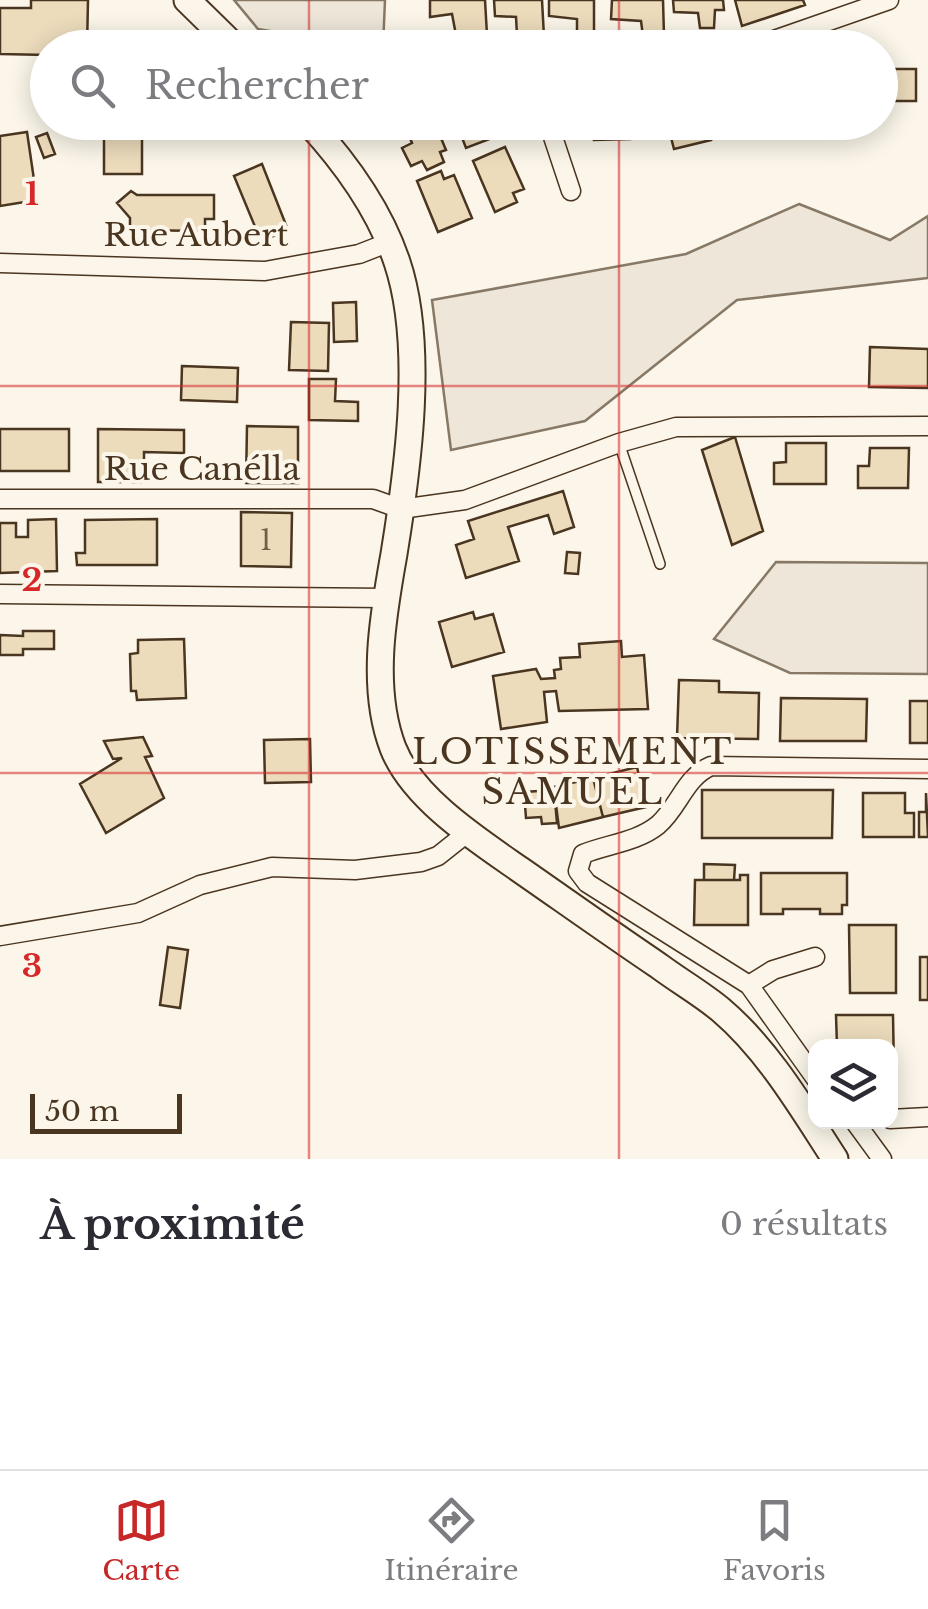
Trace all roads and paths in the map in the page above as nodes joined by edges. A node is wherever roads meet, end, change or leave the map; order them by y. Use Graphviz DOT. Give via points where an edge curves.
graph roads {
  1 [pos="187,0"];
  2 [pos="889,0"];
  3 [pos="218,30"];
  4 [pos="803,30"];
  5 [pos="321,140"];
  6 [pos="554,140"];
  7 [pos="572,191"];
  8 [pos="390,242"];
  9 [pos="0,263"];
  10 [pos="928,426"];
  11 [pos="619,444"];
  12 [pos="0,499"];
  13 [pos="401,509"];
  14 [pos="660,564"];
  15 [pos="0,594"];
  16 [pos="386,598"];
  17 [pos="928,769"];
  18 [pos="467,833"];
  19 [pos="0,936"];
  20 [pos="814,957"];
  21 [pos="749,984"];
  22 [pos="808,1069"];
  23 [pos="808,1109"];
  24 [pos="928,1117"];
  25 [pos="898,1118"];
  26 [pos="823,1129"];
  27 [pos="860,1129"];
  28 [pos="835,1159"];
  29 [pos="882,1159"];
  1 -- 3 [label="main road"];
  2 -- 4 [label="street"];
  5 -- 8 [label="main road"];
  6 -- 7 [label="street"];
  8 -- 9 [label="street, Rue Aubert" via="265,271"];
  8 -- 13 [label="main road" via="411,334"];
  10 -- 11 [label="street" via="676,426"];
  11 -- 13 [label="street" via="465,500"];
  11 -- 14 [label="lane"];
  12 -- 13 [label="street, Rue Canélla" via="372,498"];
  13 -- 16 [label="main road"];
  15 -- 16 [label="street"];
  16 -- 18 [label="main road" via="381,644 392,746 408,776"];
  17 -- 21 [label="street" via="711,766 698,772 644,835 583,854 578,871 587,884"];
  18 -- 19 [label="street" via="421,862 355,870 272,867 200,885 138,913"];
  18 -- 23 [label="main road" via="722,1010"];
  20 -- 21 [label="street"];
  21 -- 22 [label="street"];
  24 -- 25 [label="street"];
  26 -- 28 [label="main road"];
  27 -- 29 [label="street"];
}
